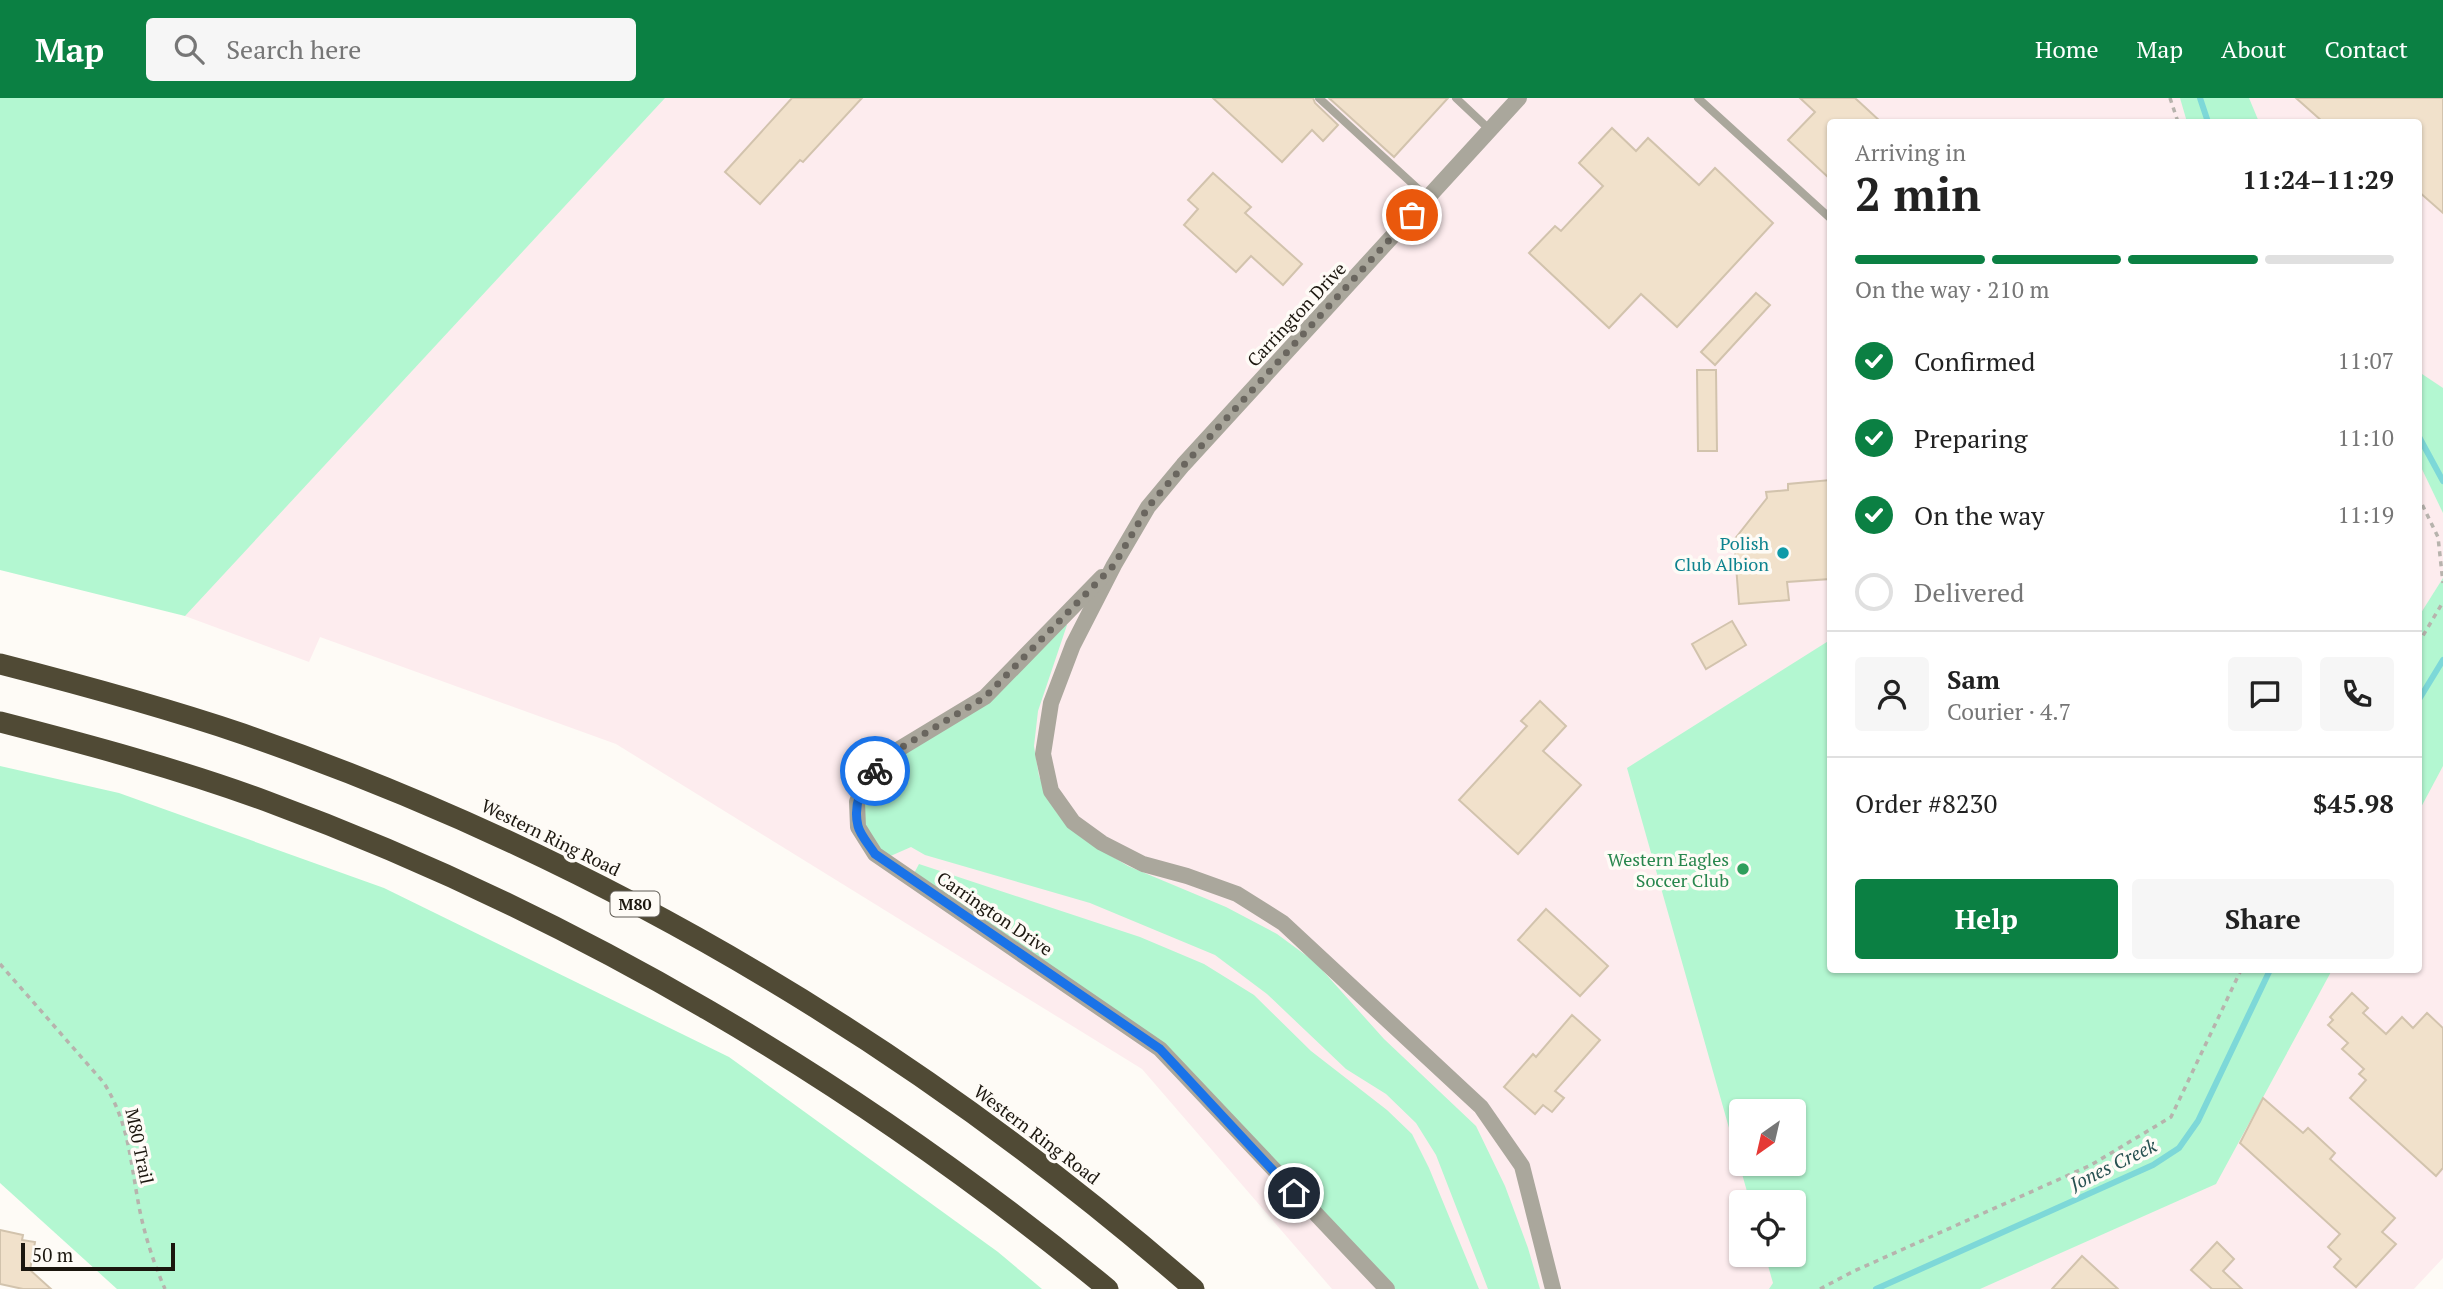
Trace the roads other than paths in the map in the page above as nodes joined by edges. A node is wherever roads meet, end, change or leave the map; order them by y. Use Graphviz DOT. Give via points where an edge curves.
graph roads {
  1 [pos="1319,98"];
  2 [pos="1455,98"];
  3 [pos="1519,98"];
  4 [pos="1698,98"];
  5 [pos="1490,130"];
  6 [pos="1427,198"];
  7 [pos="1827,215"];
  8 [pos="1114,565"];
  9 [pos="0,664"];
  10 [pos="0,722"];
  11 [pos="1108,1289"];
  12 [pos="1194,1289"];
  13 [pos="1387,1289"];
  14 [pos="1553,1289"];
  1 -- 6 [label="lane"];
  2 -- 5 [label="lane"];
  3 -- 5 [label="street, Carrington Drive"];
  4 -- 7 [label="lane"];
  5 -- 6 [label="street, Carrington Drive"];
  6 -- 8 [label="street, Carrington Drive" via="1174,476 1148,507"];
  8 -- 13 [label="street, Carrington Drive" via="985,697 899,749 866,779 857,802 858,827 875,854 1160,1049"];
  8 -- 14 [label="street, Carrington Drive" via="1073,645 1051,703 1043,754 1051,791 1073,822 1102,843 1143,863 1237,894 1283,923 1481,1107 1522,1166"];
  9 -- 12 [label="highway, Western Ring Road / M80" via="164,709 313,759 476,826 664,918 828,1014 962,1105 1098,1208"];
  10 -- 11 [label="highway" via="263,800 407,857 556,926 711,1011 863,1106 1004,1206"];
}
